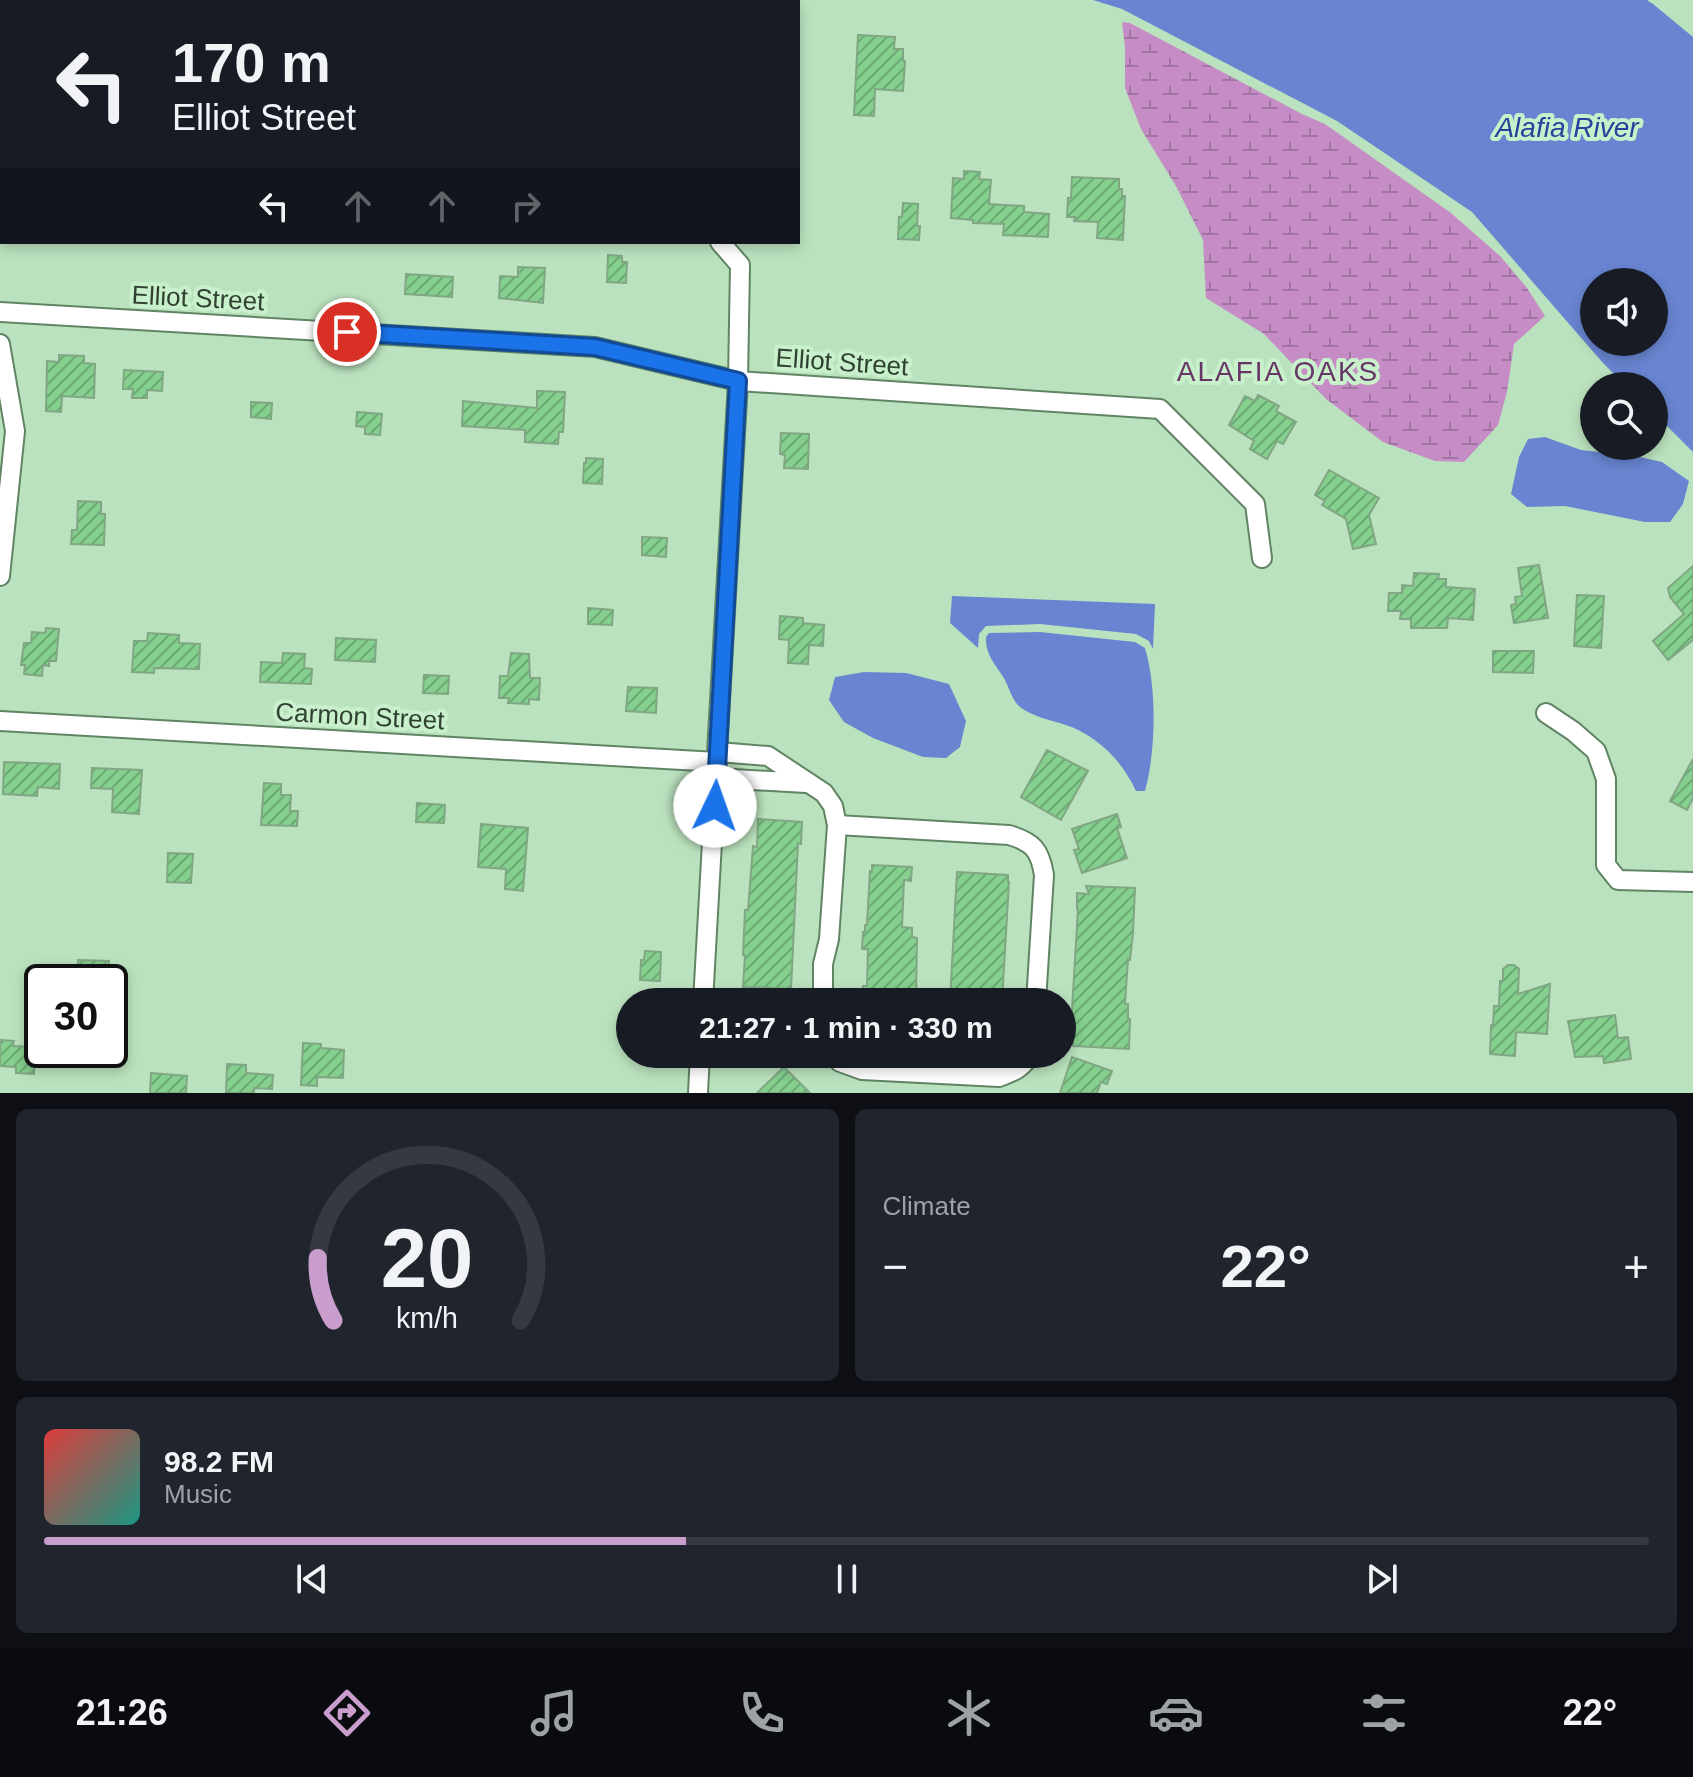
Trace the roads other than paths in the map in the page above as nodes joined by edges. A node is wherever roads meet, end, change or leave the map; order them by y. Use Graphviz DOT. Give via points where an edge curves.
graph roads {
  1 [pos="722,244"];
  2 [pos="742,244"];
  3 [pos="740,265"];
  4 [pos="0,312"];
  5 [pos="0,344"];
  6 [pos="738,381"];
  7 [pos="1262,558"];
  8 [pos="0,576"];
  9 [pos="1546,713"];
  10 [pos="0,721"];
  11 [pos="717,764"];
  12 [pos="809,783"];
  13 [pos="837,825"];
  14 [pos="1693,882"];
  15 [pos="704,988"];
  16 [pos="823,988"];
  17 [pos="1037,988"];
  18 [pos="699,1068"];
  19 [pos="856,1068"];
  20 [pos="1019,1068"];
  21 [pos="698,1093"];
  1 -- 3 [label="street"];
  2 -- 3 [label="street"];
  3 -- 6 [label="street"];
  4 -- 6 [label="street, Elliot Street" via="595,347"];
  5 -- 8 [label="street" via="15,431"];
  6 -- 7 [label="street, Elliot Street" via="1160,409 1255,504"];
  6 -- 11 [label="street"];
  9 -- 14 [label="street" via="1596,751 1606,779 1606,865 1618,880"];
  10 -- 11 [label="street, Carmon Street"];
  11 -- 12 [label="street"];
  11 -- 12 [label="street" via="768,756"];
  11 -- 15 [label="street"];
  12 -- 13 [label="street" via="833,806"];
  13 -- 16 [label="street"];
  13 -- 17 [label="street" via="1024,839 1036,849 1044,875"];
  18 -- 21 [label="street"];
  19 -- 20 [label="street" via="999,1077"];
}
